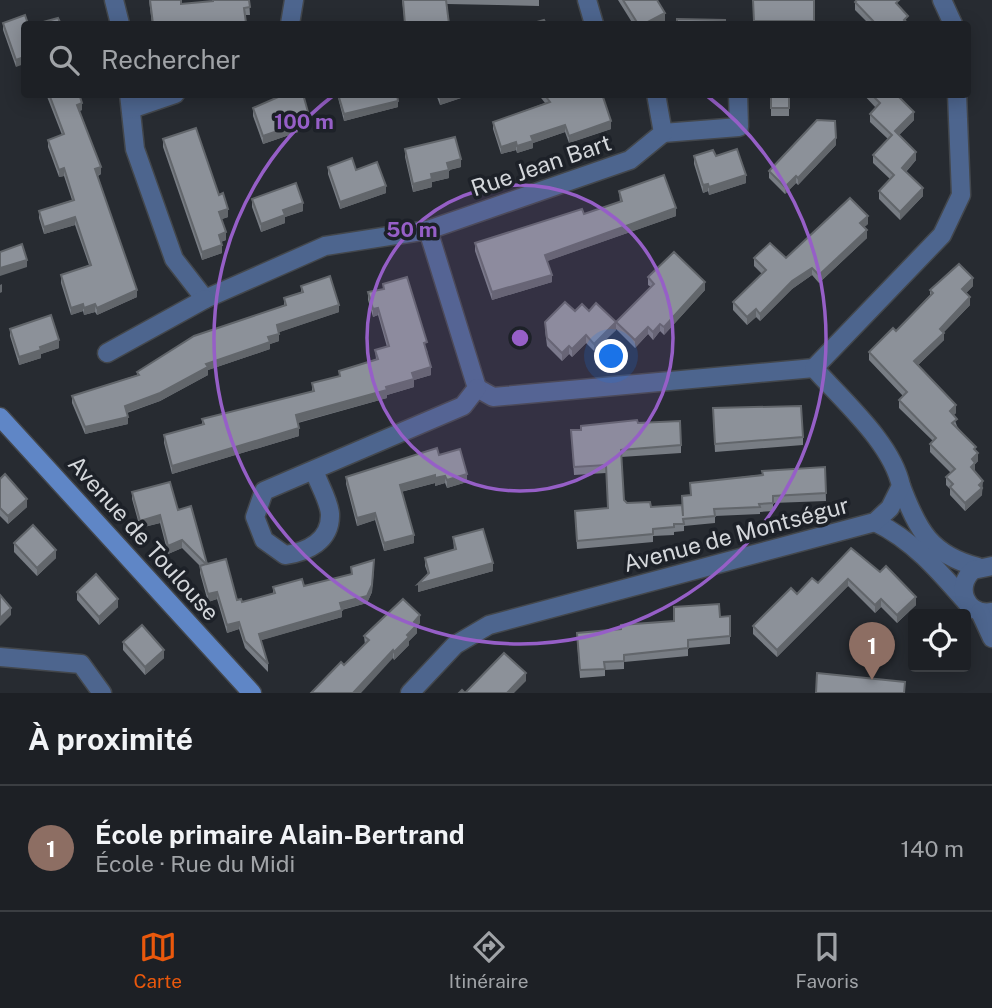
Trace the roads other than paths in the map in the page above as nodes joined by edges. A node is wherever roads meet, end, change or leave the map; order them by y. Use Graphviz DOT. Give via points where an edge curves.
graph roads {
  1 [pos="114,0"];
  2 [pos="294,0"];
  3 [pos="587,0"];
  4 [pos="942,0"];
  5 [pos="119,21"];
  6 [pos="290,21"];
  7 [pos="593,21"];
  8 [pos="952,21"];
  9 [pos="153,98"];
  10 [pos="657,98"];
  11 [pos="738,98"];
  12 [pos="957,98"];
  13 [pos="130,102"];
  14 [pos="663,133"];
  15 [pos="428,230"];
  16 [pos="205,299"];
  17 [pos="107,354"];
  18 [pos="814,368"];
  19 [pos="477,388"];
  20 [pos="0,417"];
  21 [pos="314,470"];
  22 [pos="901,486"];
  23 [pos="876,522"];
  24 [pos="986,563"];
  25 [pos="980,609"];
  26 [pos="992,638"];
  27 [pos="0,657"];
  28 [pos="102,693"];
  29 [pos="252,693"];
  30 [pos="410,693"];
  1 -- 5 [label="street"];
  2 -- 6 [label="street"];
  3 -- 7 [label="street"];
  4 -- 8 [label="street"];
  9 -- 13 [label="street"];
  10 -- 14 [label="street"];
  11 -- 14 [label="street" via="739,127"];
  12 -- 18 [label="street" via="961,195 942,235"];
  13 -- 16 [label="street" via="135,149 174,259"];
  14 -- 15 [label="street, Rue Jean Bart" via="630,160"];
  15 -- 16 [label="street, Rue Jean Bart" via="324,246"];
  15 -- 19 [label="street"];
  16 -- 17 [label="street, Rue Jean Bart"];
  18 -- 19 [label="street" via="494,397"];
  18 -- 22 [label="street" via="884,448 898,468"];
  19 -- 21 [label="street" via="463,406"];
  20 -- 29 [label="street, Avenue de Toulouse"];
  21 -- 21 [label="street" via="264,491 255,517 264,540 285,555 306,552 323,538 330,514"];
  22 -- 23 [label="street, Avenue de Montségur" via="890,508"];
  22 -- 24 [label="street" via="934,547 950,559"];
  23 -- 25 [label="street" via="914,547"];
  23 -- 30 [label="street, Avenue de Montségur" via="489,625 455,645"];
  24 -- 25 [label="street" via="965,579 963,591"];
  25 -- 26 [label="street"];
  27 -- 28 [label="street" via="81,664"];
}
